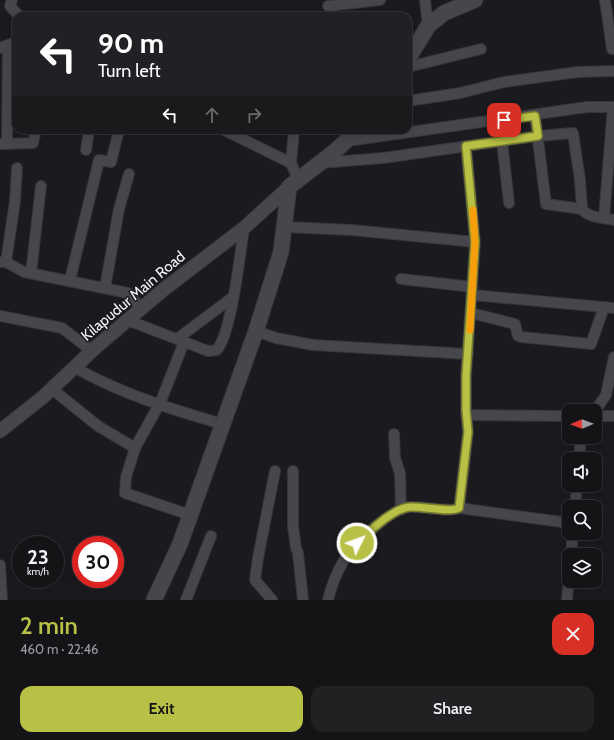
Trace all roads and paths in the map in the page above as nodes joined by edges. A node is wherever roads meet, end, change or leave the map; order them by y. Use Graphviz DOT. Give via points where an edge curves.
graph roads {
  1 [pos="380,0"];
  2 [pos="425,0"];
  3 [pos="475,0"];
  4 [pos="605,0"];
  5 [pos="7,3"];
  6 [pos="330,3"];
  7 [pos="15,12"];
  8 [pos="428,26"];
  9 [pos="8,45"];
  10 [pos="612,48"];
  11 [pos="481,49"];
  12 [pos="412,52"];
  13 [pos="412,66"];
  14 [pos="614,71"];
  15 [pos="412,101"];
  16 [pos="614,107"];
  17 [pos="535,116"];
  18 [pos="412,132"];
  19 [pos="35,134"];
  20 [pos="88,134"];
  21 [pos="118,134"];
  22 [pos="232,134"];
  23 [pos="294,134"];
  24 [pos="354,134"];
  25 [pos="400,134"];
  26 [pos="538,136"];
  27 [pos="347,141"];
  28 [pos="502,142"];
  29 [pos="4,144"];
  30 [pos="466,146"];
  31 [pos="86,150"];
  32 [pos="292,162"];
  33 [pos="320,163"];
  34 [pos="17,168"];
  35 [pos="129,174"];
  36 [pos="293,183"];
  37 [pos="41,186"];
  38 [pos="509,203"];
  39 [pos="582,209"];
  40 [pos="609,219"];
  41 [pos="286,227"];
  42 [pos="244,228"];
  43 [pos="475,242"];
  44 [pos="3,262"];
  45 [pos="31,273"];
  46 [pos="401,279"];
  47 [pos="70,280"];
  48 [pos="105,288"];
  49 [pos="473,291"];
  50 [pos="233,297"];
  51 [pos="141,308"];
  52 [pos="609,308"];
  53 [pos="471,313"];
  54 [pos="0,316"];
  55 [pos="127,320"];
  56 [pos="256,331"];
  57 [pos="180,340"];
  58 [pos="92,351"];
  59 [pos="468,354"];
  60 [pos="614,357"];
  61 [pos="74,367"];
  62 [pos="52,389"];
  63 [pos="600,404"];
  64 [pos="159,406"];
  65 [pos="466,415"];
  66 [pos="562,416"];
  67 [pos="602,416"];
  68 [pos="614,416"];
  69 [pos="222,424"];
  70 [pos="1,433"];
  71 [pos="394,434"];
  72 [pos="136,448"];
  73 [pos="275,470"];
  74 [pos="294,471"];
  75 [pos="459,508"];
  76 [pos="401,510"];
  77 [pos="190,515"];
  78 [pos="562,522"];
  79 [pos="211,536"];
  80 [pos="0,565"];
  81 [pos="568,588"];
  82 [pos="2,600"];
  83 [pos="154,600"];
  84 [pos="186,600"];
  85 [pos="272,600"];
  86 [pos="303,600"];
  87 [pos="328,600"];
  88 [pos="567,600"];
  1 -- 6 [label="street"];
  2 -- 8 [label="street"];
  3 -- 8 [label="main road" via="444,13"];
  4 -- 10 [label="street"];
  5 -- 7 [label="street"];
  8 -- 12 [label="main road"];
  9 -- 29 [label="street"];
  11 -- 13 [label="street"];
  14 -- 15 [label="street" via="578,72 504,82"];
  16 -- 17 [label="street" via="586,107"];
  16 -- 40 [label="street"];
  17 -- 18 [label="street"];
  17 -- 26 [label="street"];
  19 -- 29 [label="street" via="33,143"];
  20 -- 31 [label="street"];
  21 -- 47 [label="street" via="111,162 99,160"];
  22 -- 32 [label="street"];
  23 -- 32 [label="street"];
  24 -- 27 [label="main road"];
  25 -- 27 [label="street"];
  26 -- 28 [label="street"];
  26 -- 39 [label="street" via="546,204"];
  26 -- 39 [label="street" via="573,134"];
  27 -- 33 [label="main road"];
  28 -- 30 [label="street"];
  28 -- 38 [label="street"];
  30 -- 33 [label="street" via="347,163"];
  30 -- 43 [label="street"];
  32 -- 36 [label="street"];
  33 -- 36 [label="main road"];
  34 -- 44 [label="street" via="15,201"];
  35 -- 48 [label="street" via="119,210"];
  36 -- 41 [label="main road"];
  36 -- 42 [label="street, Kilapudur Main Road"];
  37 -- 45 [label="street"];
  39 -- 40 [label="street" via="590,215"];
  41 -- 43 [label="street" via="352,230"];
  41 -- 56 [label="main road" via="282,252"];
  42 -- 50 [label="street"];
  42 -- 51 [label="street, Kilapudur Main Road"];
  43 -- 49 [label="street"];
  44 -- 45 [label="street"];
  45 -- 47 [label="street"];
  46 -- 49 [label="street"];
  47 -- 48 [label="street"];
  48 -- 51 [label="street" via="128,293"];
  49 -- 52 [label="street"];
  49 -- 53 [label="street"];
  50 -- 57 [label="street"];
  50 -- 57 [label="street" via="222,342 217,350 208,351"];
  51 -- 55 [label="street, Kilapudur Main Road"];
  52 -- 53 [label="street" via="591,344 521,337 518,336 515,324"];
  53 -- 59 [label="street"];
  54 -- 58 [label="street" via="62,328"];
  55 -- 57 [label="street"];
  55 -- 58 [label="street, Kilapudur Main Road"];
  56 -- 59 [label="street" via="276,338 313,345"];
  56 -- 69 [label="main road"];
  57 -- 64 [label="street"];
  58 -- 61 [label="street, Kilapudur Main Road"];
  59 -- 65 [label="street"];
  60 -- 63 [label="street" via="606,395"];
  61 -- 62 [label="street, Kilapudur Main Road"];
  61 -- 64 [label="street"];
  62 -- 70 [label="street, Kilapudur Main Road"];
  62 -- 72 [label="street" via="98,426"];
  64 -- 69 [label="street"];
  64 -- 72 [label="street"];
  65 -- 66 [label="street"];
  65 -- 75 [label="street" via="468,432"];
  67 -- 68 [label="street"];
  69 -- 77 [label="main road"];
  71 -- 76 [label="street" via="395,458 400,473"];
  72 -- 77 [label="street" via="126,477 126,493"];
  73 -- 85 [label="street" via="255,580"];
  74 -- 86 [label="street" via="293,526"];
  75 -- 76 [label="street" via="451,510 409,507"];
  75 -- 78 [label="street"];
  76 -- 87 [label="street" via="381,521 344,559"];
  77 -- 83 [label="main road" via="180,544"];
  79 -- 84 [label="street"];
  80 -- 82 [label="street"];
  81 -- 88 [label="street"];
}
